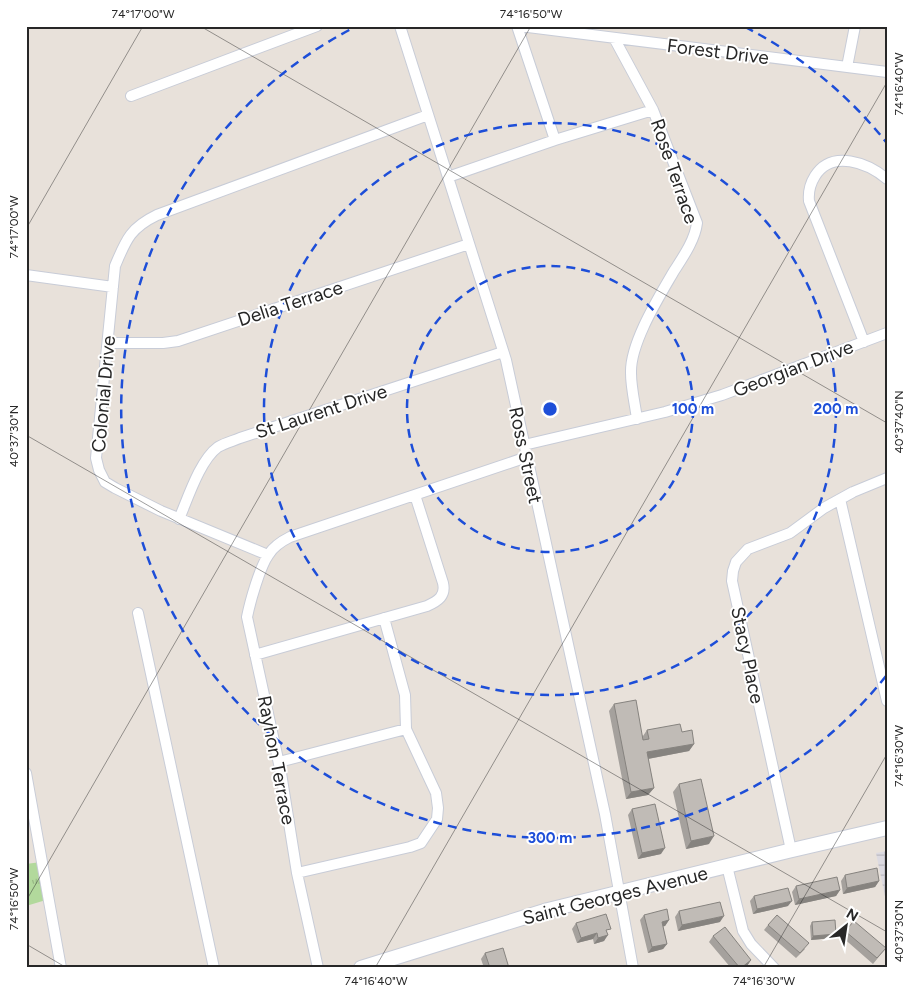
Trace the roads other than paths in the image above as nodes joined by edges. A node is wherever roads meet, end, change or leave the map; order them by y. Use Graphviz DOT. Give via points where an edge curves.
graph roads {
  1 [pos="317,26"];
  2 [pos="400,26"];
  3 [pos="518,26"];
  4 [pos="855,26"];
  5 [pos="614,38"];
  6 [pos="847,67"];
  7 [pos="887,72"];
  8 [pos="131,96"];
  9 [pos="654,110"];
  10 [pos="428,115"];
  11 [pos="555,140"];
  12 [pos="448,177"];
  13 [pos="887,178"];
  14 [pos="469,244"];
  15 [pos="26,275"];
  16 [pos="113,286"];
  17 [pos="887,333"];
  18 [pos="864,342"];
  19 [pos="108,343"];
  20 [pos="503,352"];
  21 [pos="637,419"];
  22 [pos="524,445"];
  23 [pos="527,457"];
  24 [pos="887,478"];
  25 [pos="415,495"];
  26 [pos="840,499"];
  27 [pos="178,518"];
  28 [pos="268,555"];
  29 [pos="138,613"];
  30 [pos="384,618"];
  31 [pos="255,655"];
  32 [pos="882,663"];
  33 [pos="887,701"];
  34 [pos="406,729"];
  35 [pos="279,762"];
  36 [pos="26,772"];
  37 [pos="887,828"];
  38 [pos="791,850"];
  39 [pos="727,866"];
  40 [pos="297,873"];
  41 [pos="619,893"];
  42 [pos="61,968"];
  43 [pos="214,968"];
  44 [pos="318,968"];
  45 [pos="361,968"];
  46 [pos="633,968"];
  47 [pos="774,968"];
  1 -- 8 [label="street"];
  2 -- 10 [label="street, Ross Street"];
  3 -- 5 [label="street, Forest Drive"];
  3 -- 11 [label="street"];
  4 -- 6 [label="street"];
  5 -- 6 [label="street, Forest Drive"];
  5 -- 9 [label="street, Rose Terrace"];
  6 -- 7 [label="street, Forest Drive"];
  9 -- 11 [label="street"];
  9 -- 21 [label="street, Rose Terrace" via="697,223 688,247 647,319 633,356 631,371"];
  10 -- 12 [label="street, Ross Street"];
  10 -- 16 [label="street, Colonial Drive" via="156,215 135,228 123,247 115,266"];
  11 -- 12 [label="street"];
  12 -- 14 [label="street, Ross Street"];
  13 -- 18 [label="street" via="857,162 831,162 817,173 808,191 809,201"];
  14 -- 19 [label="street, Delia Terrace" via="178,341"];
  14 -- 20 [label="street, Ross Street"];
  15 -- 16 [label="street"];
  16 -- 19 [label="street, Colonial Drive"];
  17 -- 18 [label="street, Georgian Drive"];
  18 -- 21 [label="street, Georgian Drive" via="722,395"];
  19 -- 27 [label="street, Colonial Drive" via="96,458 99,470 105,482"];
  20 -- 22 [label="street, Ross Street"];
  20 -- 27 [label="street, St Laurent Drive" via="218,448 199,473"];
  21 -- 22 [label="street, Georgian Drive"];
  22 -- 23 [label="street, Ross Street"];
  23 -- 25 [label="street"];
  23 -- 41 [label="street, Ross Street" via="604,808"];
  24 -- 26 [label="street, Stacy Place"];
  25 -- 28 [label="street" via="290,537"];
  25 -- 30 [label="street" via="445,590 435,602"];
  26 -- 32 [label="street"];
  26 -- 38 [label="street, Stacy Place" via="790,533 748,549 736,562 733,571 732,582"];
  27 -- 28 [label="street, Colonial Drive"];
  28 -- 31 [label="street, Rayhon Terrace" via="250,600 247,618"];
  29 -- 43 [label="street"];
  30 -- 31 [label="street"];
  30 -- 34 [label="street" via="405,695"];
  31 -- 35 [label="street, Rayhon Terrace"];
  32 -- 33 [label="street"];
  34 -- 35 [label="street"];
  34 -- 40 [label="street" via="436,793 438,808 437,819 421,843"];
  35 -- 40 [label="street, Rayhon Terrace"];
  36 -- 42 [label="street"];
  37 -- 38 [label="main road, Saint Georges Avenue"];
  38 -- 39 [label="main road, Saint Georges Avenue"];
  39 -- 41 [label="main road, Saint Georges Avenue"];
  39 -- 47 [label="street" via="743,931"];
  40 -- 44 [label="street, Rayhon Terrace"];
  41 -- 45 [label="main road, Saint Georges Avenue" via="548,910"];
  41 -- 46 [label="street, Ross Street"];
}
